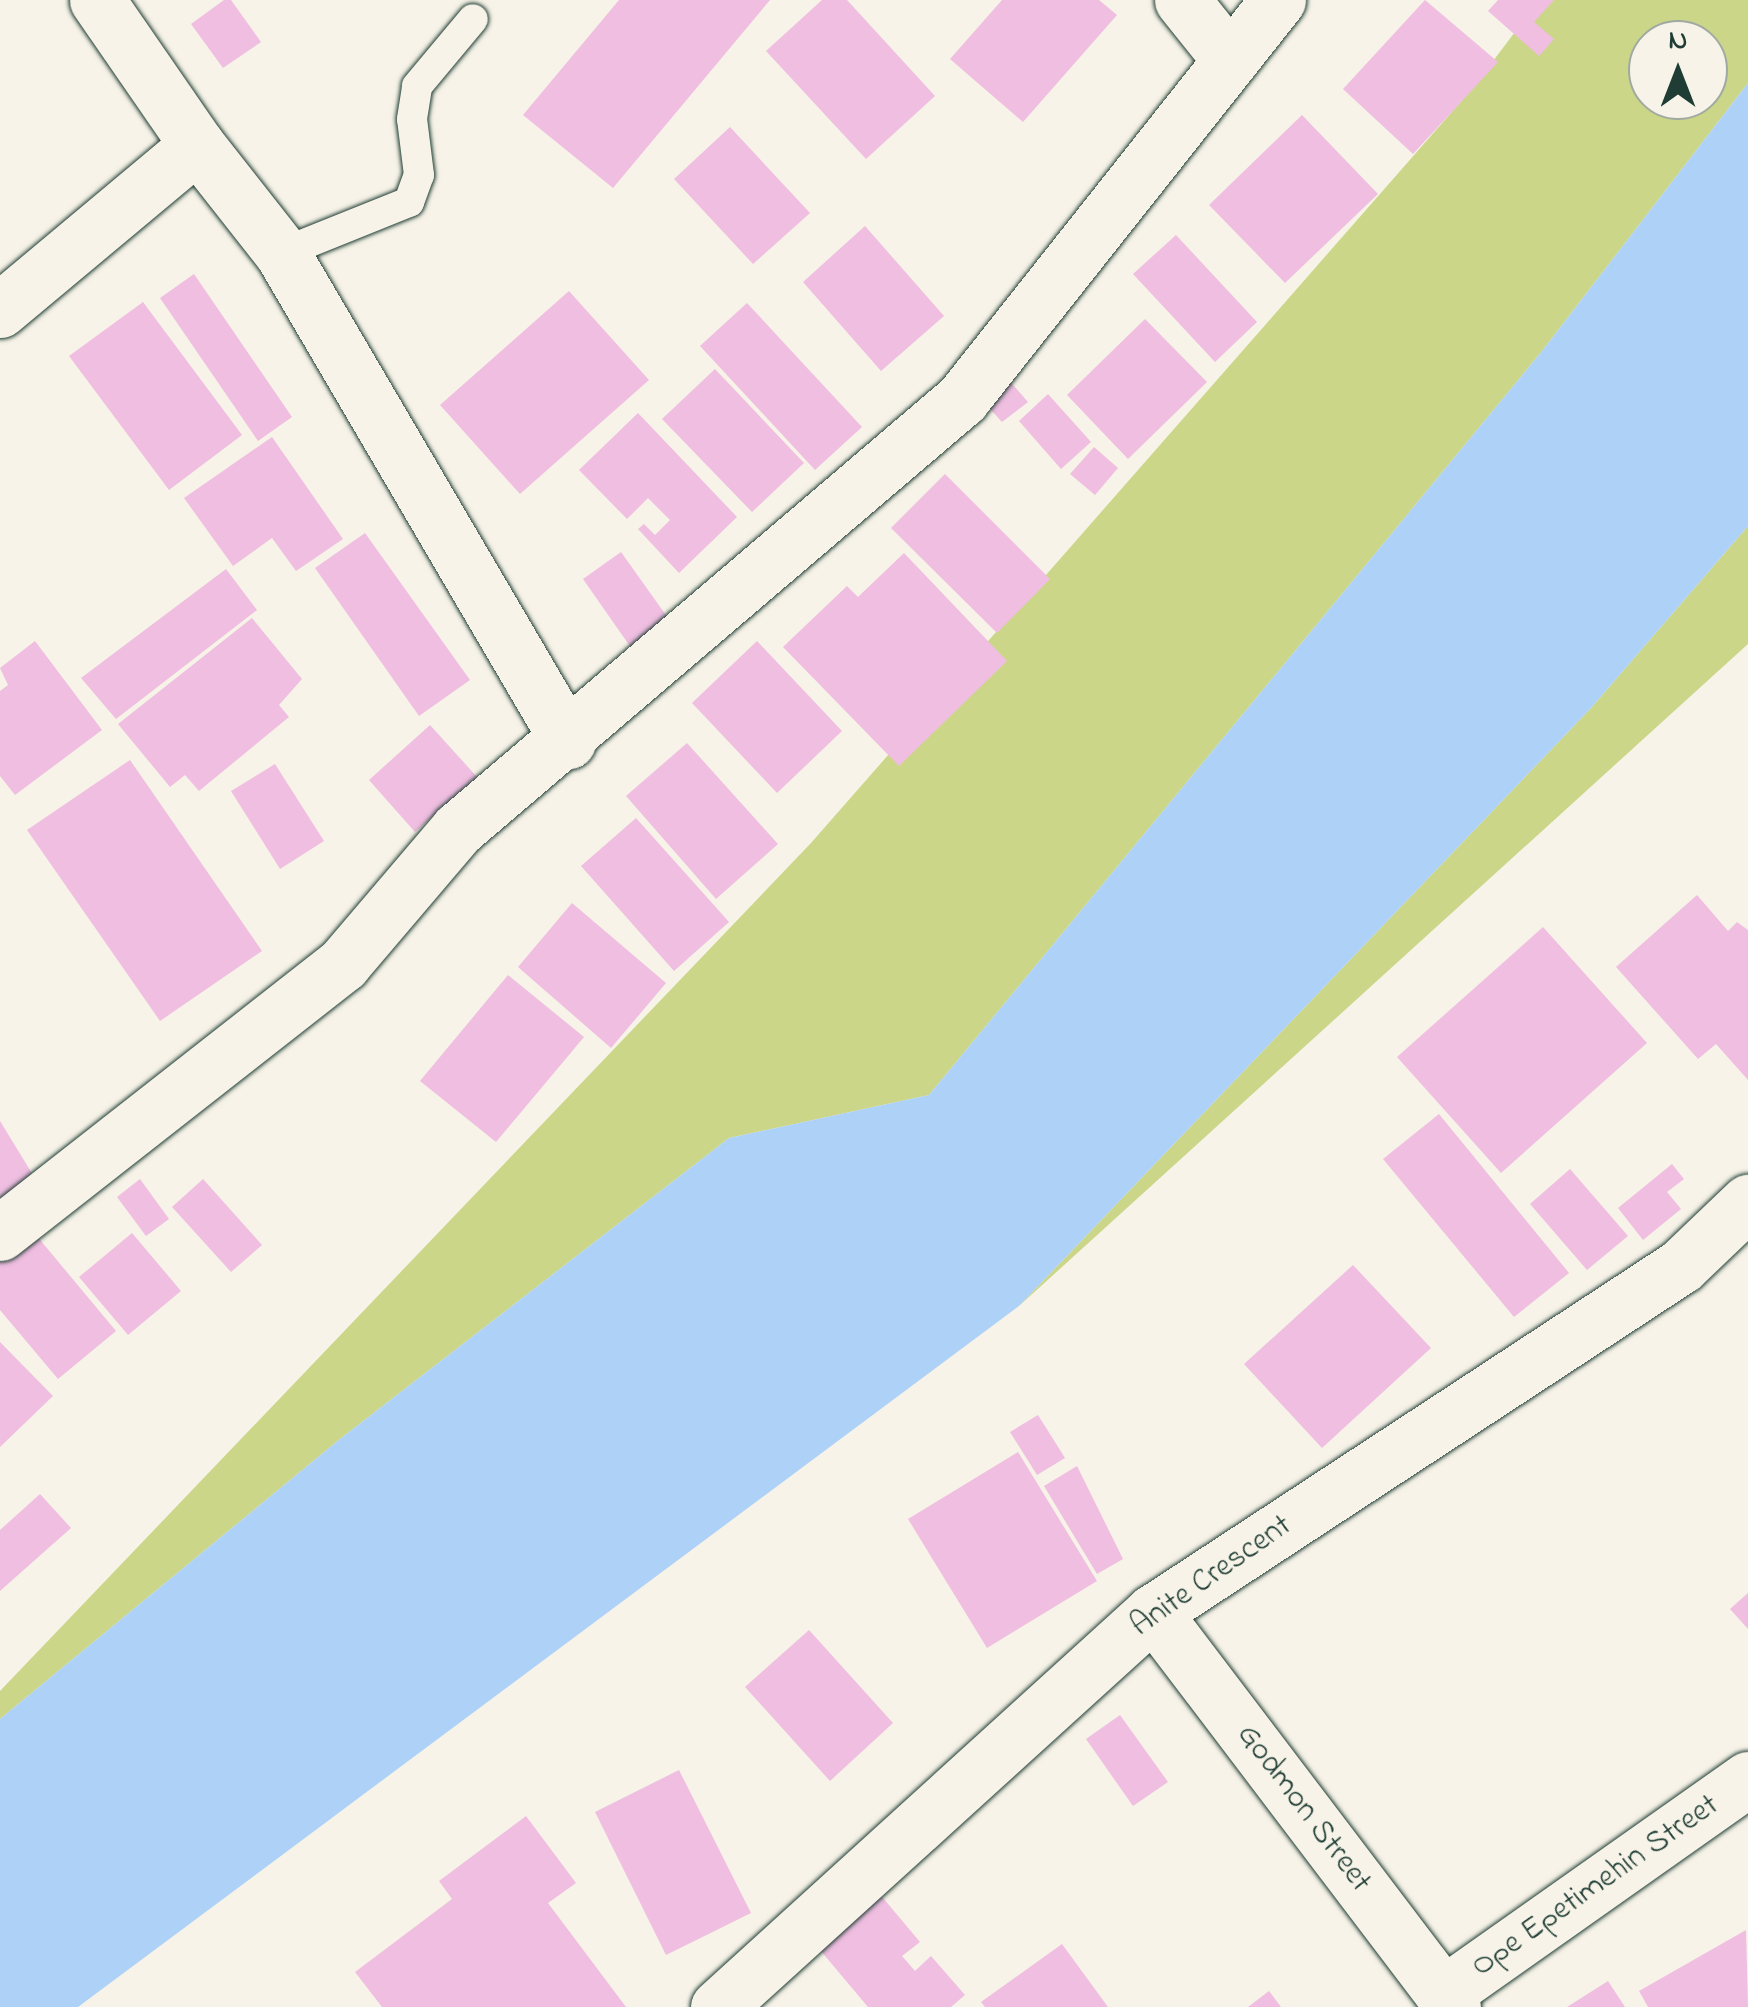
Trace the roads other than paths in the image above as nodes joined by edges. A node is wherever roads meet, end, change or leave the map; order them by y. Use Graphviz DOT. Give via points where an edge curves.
graph roads {
  1 [pos="98,0"];
  2 [pos="1182,0"];
  3 [pos="1278,0"];
  4 [pos="473,18"];
  5 [pos="1230,60"];
  6 [pos="197,145"];
  7 [pos="282,253"];
  8 [pos="0,310"];
  9 [pos="568,741"];
  10 [pos="1748,1202"];
  11 [pos="0,1233"];
  12 [pos="1153,1612"];
  13 [pos="1748,1779"];
  14 [pos="1448,2001"];
  15 [pos="718,2007"];
  1 -- 6 [label="street"];
  2 -- 5 [label="street"];
  3 -- 5 [label="street"];
  4 -- 7 [label="lane" via="417,86 412,119 420,175 408,202"];
  5 -- 9 [label="street" via="962,399"];
  6 -- 7 [label="street"];
  6 -- 8 [label="street"];
  7 -- 9 [label="street"];
  9 -- 11 [label="street" via="458,829 343,964"];
  10 -- 12 [label="street, Anite Crescent" via="1681,1266"];
  12 -- 14 [label="street, Godmon Street"];
  12 -- 15 [label="street, Anite Crescent"];
  13 -- 14 [label="street, Ope Epetimehin Street"];
}
